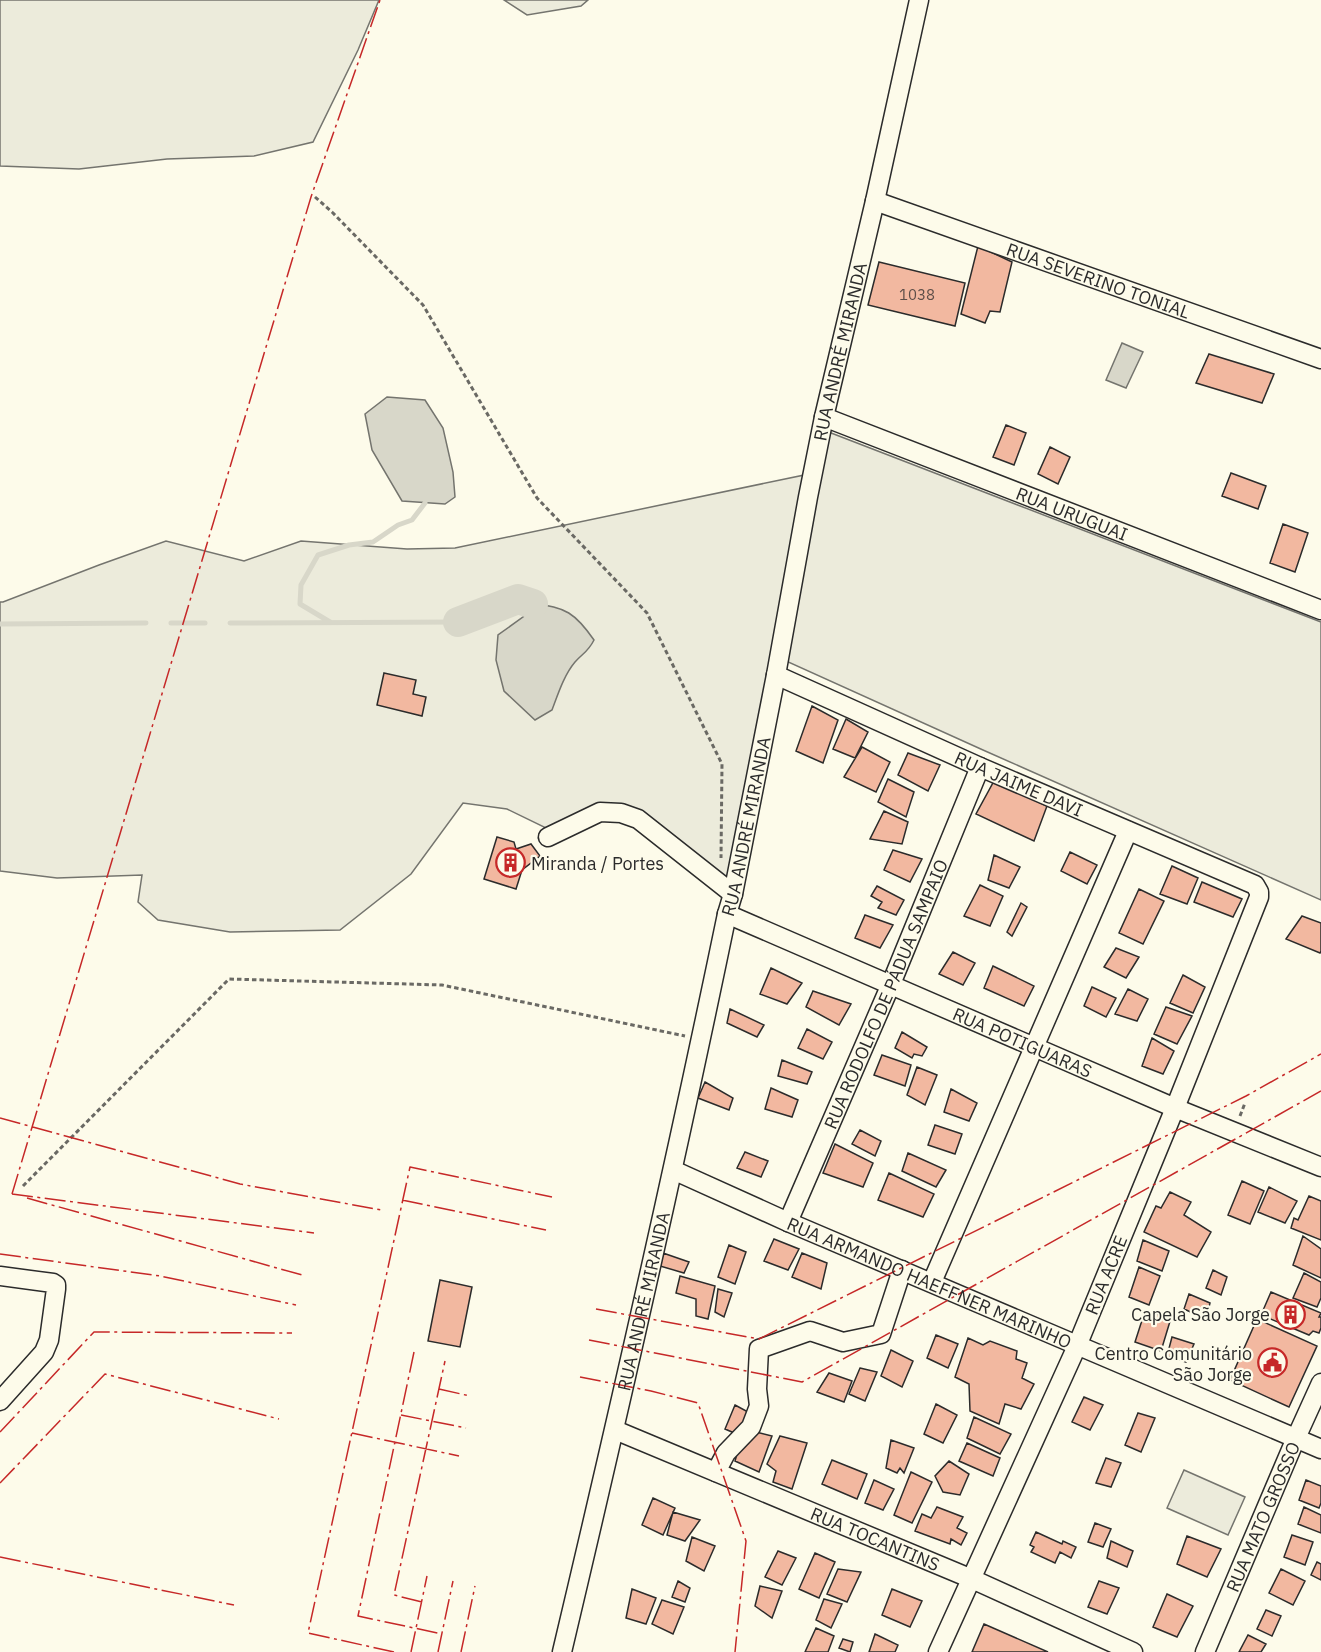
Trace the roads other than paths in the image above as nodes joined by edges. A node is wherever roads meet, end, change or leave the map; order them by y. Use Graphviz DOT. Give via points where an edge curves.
graph roads {
  1 [pos="920,0"];
  2 [pos="875,201"];
  3 [pos="1321,359"];
  4 [pos="824,417"];
  5 [pos="1321,609"];
  6 [pos="776,675"];
  7 [pos="980,766"];
  8 [pos="1128,831"];
  9 [pos="549,837"];
  10 [pos="727,889"];
  11 [pos="1259,892"];
  12 [pos="727,914"];
  13 [pos="891,984"];
  14 [pos="1034,1048"];
  15 [pos="1175,1108"];
  16 [pos="1321,1167"];
  17 [pos="673,1170"];
  18 [pos="788,1221"];
  19 [pos="902,1270"];
  20 [pos="0,1276"];
  21 [pos="932,1282"];
  22 [pos="1077,1346"];
  23 [pos="1321,1383"];
  24 [pos="2,1396"];
  25 [pos="615,1430"];
  26 [pos="1296,1438"];
  27 [pos="1321,1449"];
  28 [pos="716,1472"];
  29 [pos="972,1579"];
  30 [pos="562,1652"];
  31 [pos="938,1652"];
  32 [pos="1133,1652"];
  33 [pos="1205,1652"];
  1 -- 2 [label="street, RUA ANDRÉ MIRANDA"];
  2 -- 3 [label="street, RUA SEVERINO TONIAL"];
  2 -- 4 [label="street, RUA ANDRÉ MIRANDA"];
  4 -- 5 [label="street, RUA URUGUAI"];
  4 -- 6 [label="street, RUA ANDRÉ MIRANDA"];
  6 -- 7 [label="street, RUA JAIME DAVI"];
  6 -- 10 [label="street, RUA ANDRÉ MIRANDA"];
  7 -- 8 [label="street, RUA JAIME DAVI"];
  7 -- 13 [label="street, RUA RODOLFO DE PÁDUA SAMPAIO"];
  8 -- 11 [label="street, RUA JAIME DAVI" via="1255,885"];
  8 -- 14 [label="street"];
  9 -- 10 [label="street" via="600,812 621,813 638,819"];
  10 -- 12 [label="street, RUA ANDRÉ MIRANDA"];
  11 -- 15 [label="street, RUA ACRE"];
  12 -- 13 [label="street, RUA POTIGUARAS"];
  12 -- 17 [label="street, RUA ANDRÉ MIRANDA"];
  13 -- 14 [label="street, RUA POTIGUARAS"];
  13 -- 18 [label="street, RUA RODOLFO DE PÁDUA SAMPAIO"];
  14 -- 15 [label="street, RUA POTIGUARAS"];
  14 -- 21 [label="street"];
  15 -- 16 [label="street, RUA POTIGUARAS"];
  15 -- 22 [label="street, RUA ACRE"];
  17 -- 18 [label="street, RUA ARMANDO HAEFFNER MARINHO"];
  17 -- 25 [label="street, RUA ANDRÉ MIRANDA"];
  18 -- 19 [label="street, RUA ARMANDO HAEFFNER MARINHO"];
  19 -- 21 [label="street, RUA ARMANDO HAEFFNER MARINHO"];
  19 -- 28 [label="street" via="881,1334 843,1342 810,1331 759,1349 759,1406 750,1427 726,1453"];
  20 -- 24 [label="street" via="53,1283 57,1289 44,1352"];
  21 -- 22 [label="street, RUA ARMANDO HAEFFNER MARINHO"];
  22 -- 26 [label="street, RUA ARMANDO HAEFFNER MARINHO"];
  22 -- 29 [label="street, RUA ACRE"];
  23 -- 26 [label="street, RUA MATO GROSSO"];
  25 -- 28 [label="street, RUA TOCANTINS"];
  25 -- 30 [label="street, RUA ANDRÉ MIRANDA"];
  26 -- 27 [label="street, RUA ARMANDO HAEFFNER MARINHO"];
  26 -- 33 [label="street, RUA MATO GROSSO"];
  28 -- 29 [label="street, RUA TOCANTINS"];
  29 -- 31 [label="street, RUA ACRE"];
  29 -- 32 [label="street, RUA TOCANTINS"];
}
